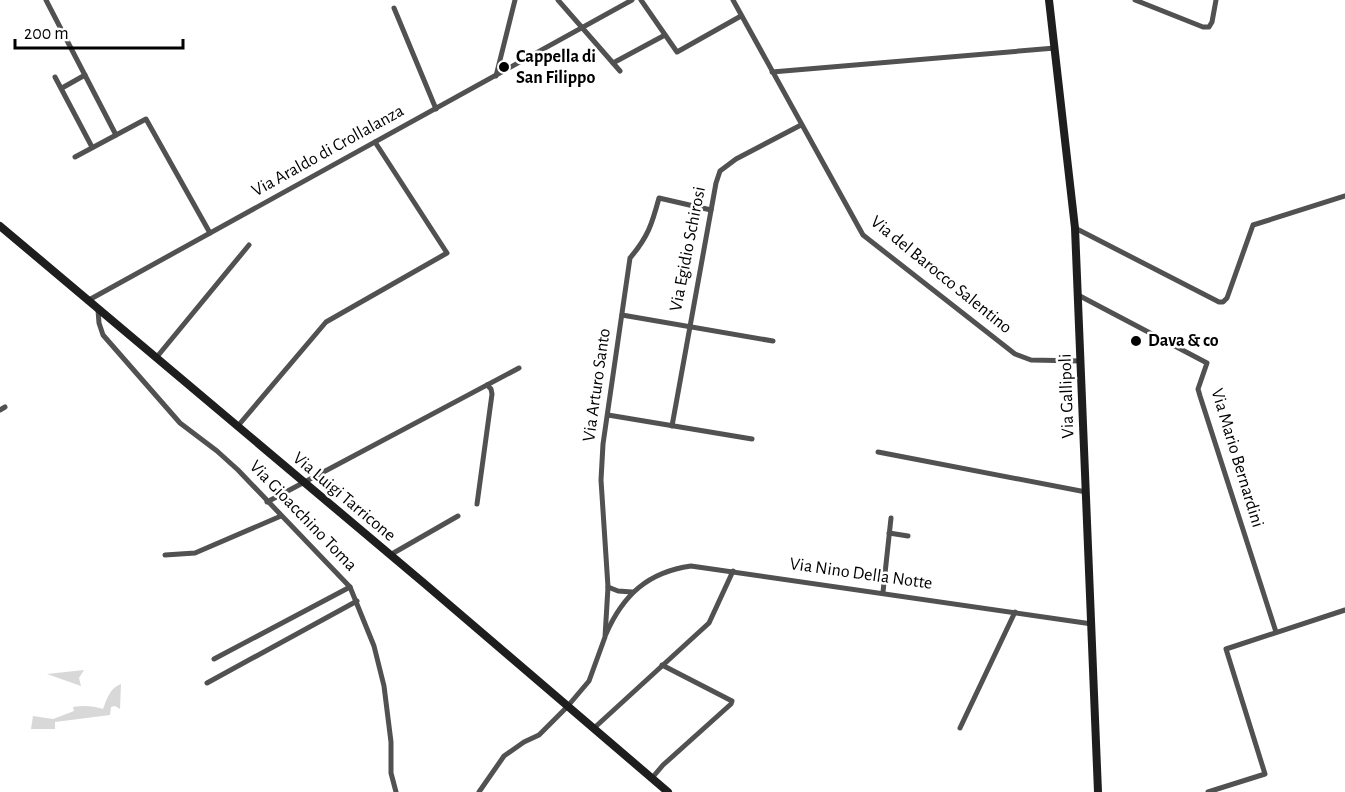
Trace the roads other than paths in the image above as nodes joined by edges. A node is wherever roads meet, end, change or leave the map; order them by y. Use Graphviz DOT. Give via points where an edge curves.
graph roads {
  1 [pos="46,0"];
  2 [pos="515,0"];
  3 [pos="558,0"];
  4 [pos="632,0"];
  5 [pos="641,0"];
  6 [pos="733,0"];
  7 [pos="1049,0"];
  8 [pos="1135,0"];
  9 [pos="1216,0"];
  10 [pos="1151,3"];
  11 [pos="394,8"];
  12 [pos="741,16"];
  13 [pos="582,28"];
  14 [pos="665,35"];
  15 [pos="1056,48"];
  16 [pos="613,63"];
  17 [pos="620,71"];
  18 [pos="772,72"];
  19 [pos="85,75"];
  20 [pos="496,76"];
  21 [pos="55,77"];
  22 [pos="62,88"];
  23 [pos="435,110"];
  24 [pos="801,125"];
  25 [pos="116,135"];
  26 [pos="375,142"];
  27 [pos="92,147"];
  28 [pos="75,157"];
  29 [pos="1345,196"];
  30 [pos="711,210"];
  31 [pos="0,226"];
  32 [pos="1075,228"];
  33 [pos="210,232"];
  34 [pos="249,245"];
  35 [pos="1078,296"];
  36 [pos="87,301"];
  37 [pos="98,310"];
  38 [pos="624,315"];
  39 [pos="689,327"];
  40 [pos="773,341"];
  41 [pos="156,358"];
  42 [pos="1081,361"];
  43 [pos="519,368"];
  44 [pos="487,385"];
  45 [pos="608,415"];
  46 [pos="672,426"];
  47 [pos="237,427"];
  48 [pos="752,440"];
  49 [pos="878,452"];
  50 [pos="304,484"];
  51 [pos="1086,492"];
  52 [pos="267,502"];
  53 [pos="477,504"];
  54 [pos="281,516"];
  55 [pos="458,516"];
  56 [pos="891,518"];
  57 [pos="889,533"];
  58 [pos="908,536"];
  59 [pos="165,555"];
  60 [pos="390,555"];
  61 [pos="733,571"];
  62 [pos="350,587"];
  63 [pos="608,587"];
  64 [pos="632,592"];
  65 [pos="883,592"];
  66 [pos="357,601"];
  67 [pos="1345,610"];
  68 [pos="1015,612"];
  69 [pos="1092,624"];
  70 [pos="1276,632"];
  71 [pos="605,638"];
  72 [pos="214,659"];
  73 [pos="662,665"];
  74 [pos="207,683"];
  75 [pos="567,707"];
  76 [pos="960,728"];
  77 [pos="593,729"];
  78 [pos="652,778"];
  79 [pos="396,792"];
  80 [pos="479,792"];
  81 [pos="668,792"];
  82 [pos="1098,792"];
  83 [pos="1208,792"];
  1 -- 19 [label="street"];
  2 -- 20 [label="street"];
  3 -- 13 [label="street"];
  4 -- 13 [label="street, Via Araldo di Crollalanza"];
  5 -- 14 [label="street"];
  6 -- 12 [label="street, Via del Barocco Salentino"];
  7 -- 15 [label="main road, Via Gallipoli"];
  8 -- 10 [label="street"];
  9 -- 10 [label="street" via="1209,27"];
  11 -- 23 [label="street"];
  12 -- 14 [label="street" via="677,52"];
  12 -- 18 [label="street, Via del Barocco Salentino"];
  13 -- 16 [label="street"];
  13 -- 20 [label="street, Via Araldo di Crollalanza"];
  14 -- 16 [label="street"];
  15 -- 18 [label="street"];
  15 -- 32 [label="main road, Via Gallipoli"];
  16 -- 17 [label="street"];
  18 -- 24 [label="street, Via del Barocco Salentino"];
  19 -- 22 [label="street"];
  19 -- 25 [label="street"];
  20 -- 23 [label="street, Via Araldo di Crollalanza"];
  21 -- 22 [label="street"];
  22 -- 27 [label="street"];
  23 -- 26 [label="street, Via Araldo di Crollalanza"];
  24 -- 30 [label="street, Via Egidio Schirosi" via="720,171"];
  24 -- 42 [label="street, Via del Barocco Salentino" via="863,235 1015,354 1031,360"];
  25 -- 27 [label="street"];
  25 -- 33 [label="street" via="146,119"];
  26 -- 33 [label="street, Via Araldo di Crollalanza"];
  26 -- 47 [label="street" via="447,254 326,322"];
  27 -- 28 [label="street"];
  29 -- 32 [label="street" via="1253,225 1223,302"];
  30 -- 38 [label="street, Via Arturo Santo" via="659,198 651,228 630,258"];
  30 -- 39 [label="street, Via Egidio Schirosi"];
  31 -- 36 [label="main road, Via Luigi Tarricone"];
  32 -- 35 [label="main road, Via Gallipoli"];
  33 -- 36 [label="street, Via Araldo di Crollalanza"];
  34 -- 41 [label="street"];
  35 -- 42 [label="main road, Via Gallipoli"];
  35 -- 70 [label="street, Via Mario Bernardini" via="1207,363 1198,389"];
  36 -- 37 [label="main road, Via Luigi Tarricone"];
  37 -- 41 [label="main road, Via Luigi Tarricone"];
  37 -- 52 [label="street, Via Gioacchino Toma" via="103,335 165,407 231,464"];
  38 -- 39 [label="street"];
  38 -- 45 [label="street, Via Arturo Santo"];
  39 -- 40 [label="street"];
  39 -- 46 [label="street, Via Egidio Schirosi"];
  41 -- 47 [label="main road, Via Luigi Tarricone"];
  42 -- 51 [label="main road, Via Gallipoli"];
  43 -- 44 [label="street"];
  44 -- 50 [label="street"];
  44 -- 53 [label="street" via="492,394"];
  45 -- 46 [label="street"];
  45 -- 63 [label="street, Via Arturo Santo" via="601,480"];
  46 -- 48 [label="street"];
  47 -- 50 [label="main road, Via Luigi Tarricone"];
  49 -- 51 [label="street"];
  50 -- 52 [label="street"];
  50 -- 60 [label="main road, Via Luigi Tarricone"];
  51 -- 69 [label="main road, Via Gallipoli"];
  52 -- 54 [label="street, Via Gioacchino Toma"];
  54 -- 59 [label="street" via="195,553"];
  54 -- 62 [label="street, Via Gioacchino Toma"];
  55 -- 60 [label="street"];
  56 -- 57 [label="street"];
  57 -- 58 [label="street"];
  57 -- 65 [label="street"];
  60 -- 75 [label="main road, Via Luigi Tarricone"];
  61 -- 64 [label="street, Via Nino Della Notte" via="676,568"];
  61 -- 65 [label="street, Via Nino Della Notte"];
  61 -- 73 [label="street" via="709,623"];
  62 -- 66 [label="street, Via Gioacchino Toma"];
  62 -- 72 [label="street"];
  63 -- 64 [label="street"];
  63 -- 71 [label="street, Via Arturo Santo"];
  64 -- 71 [label="street, Via Arturo Santo"];
  65 -- 68 [label="street, Via Nino Della Notte"];
  66 -- 74 [label="street"];
  66 -- 79 [label="street, Via Gioacchino Toma" via="384,686"];
  67 -- 70 [label="street"];
  68 -- 69 [label="street, Via Nino Della Notte"];
  68 -- 76 [label="street"];
  69 -- 82 [label="main road, Via Gallipoli"];
  70 -- 83 [label="street" via="1226,650 1264,774"];
  71 -- 75 [label="street, Via Arturo Santo" via="589,681"];
  73 -- 77 [label="street"];
  73 -- 78 [label="street" via="732,701"];
  75 -- 77 [label="main road, Via Luigi Tarricone"];
  75 -- 80 [label="street, Via Arturo Santo" via="539,735 504,756"];
  77 -- 78 [label="main road, Via Luigi Tarricone"];
  78 -- 81 [label="main road, Via Luigi Tarricone"];
}
